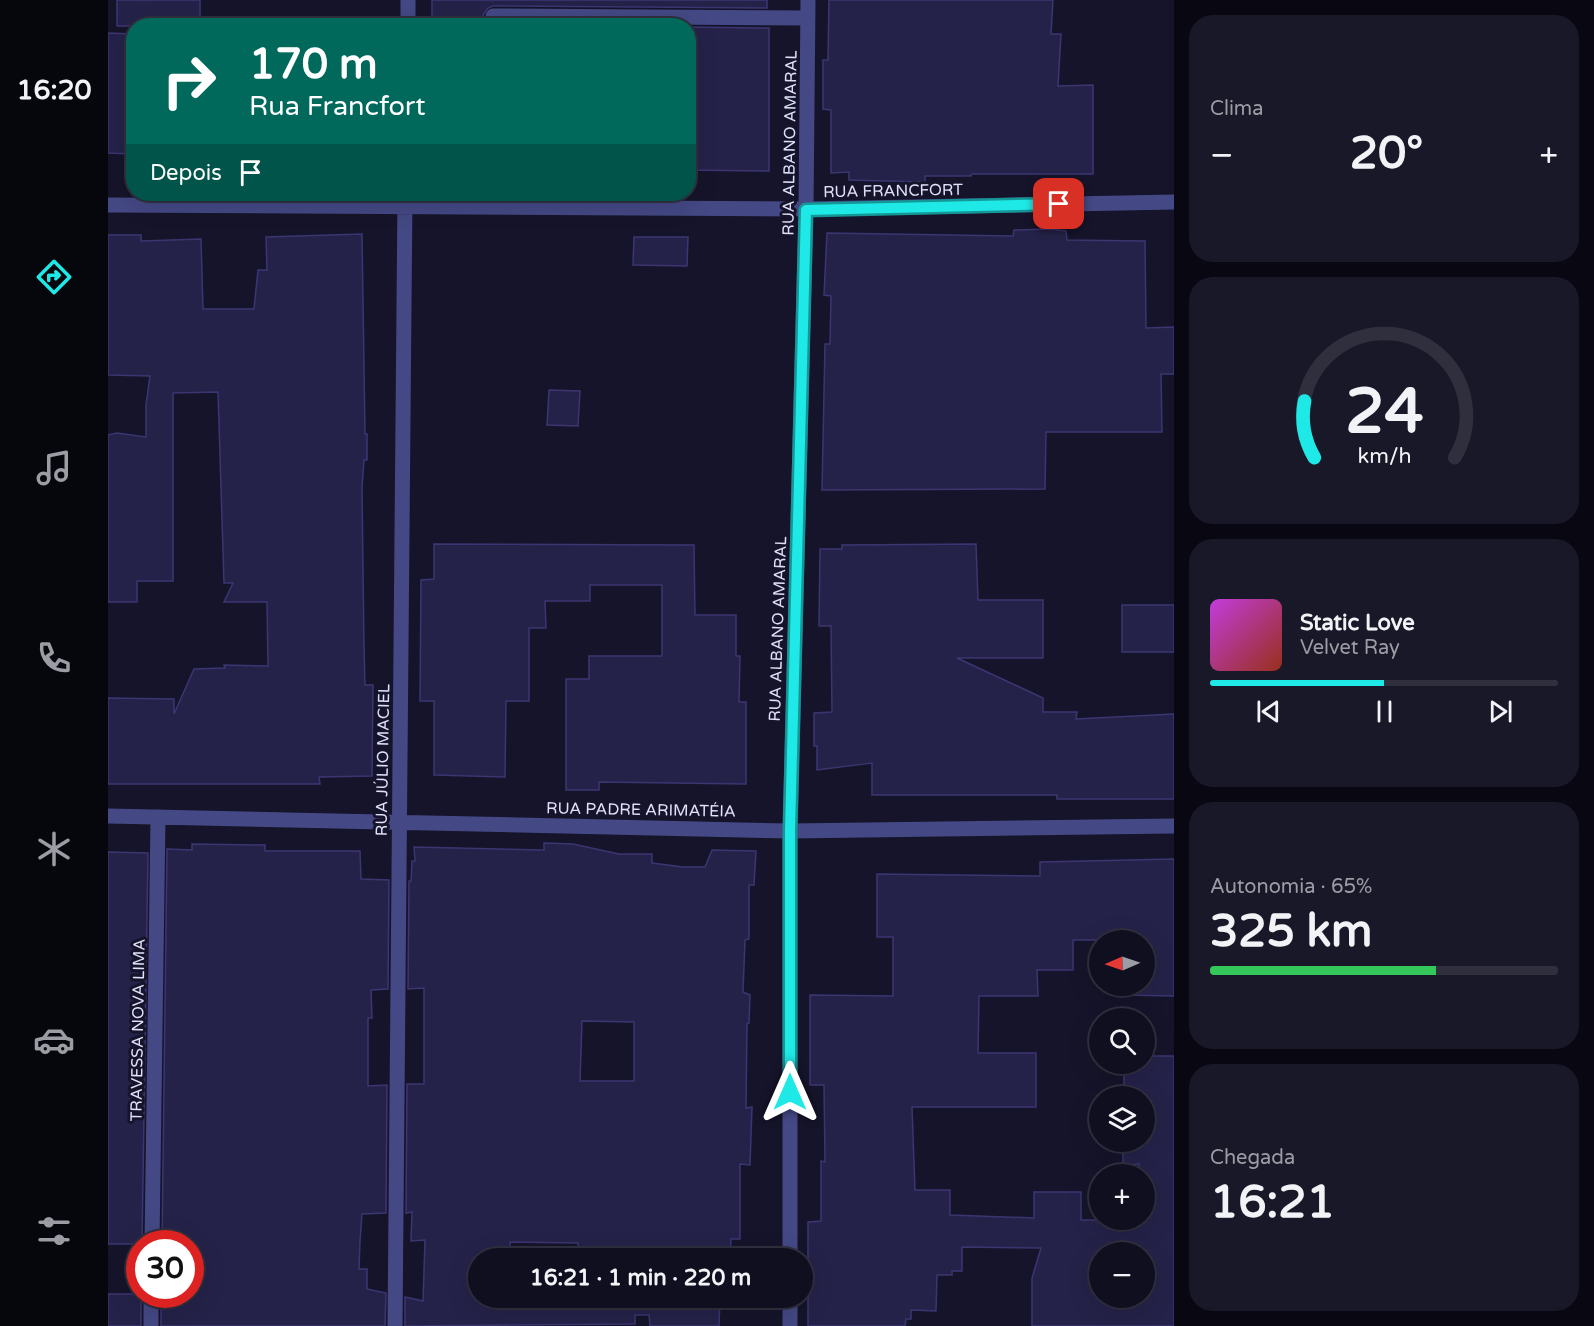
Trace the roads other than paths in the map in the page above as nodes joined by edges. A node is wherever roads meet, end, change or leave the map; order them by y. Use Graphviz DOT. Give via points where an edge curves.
graph roads {
  1 [pos="408,0"];
  2 [pos="808,0"];
  3 [pos="493,16"];
  4 [pos="408,18"];
  5 [pos="808,18"];
  6 [pos="405,201"];
  7 [pos="1174,202"];
  8 [pos="108,205"];
  9 [pos="806,210"];
  10 [pos="108,816"];
  11 [pos="158,817"];
  12 [pos="400,821"];
  13 [pos="1174,826"];
  14 [pos="790,831"];
  15 [pos="152,1230"];
  16 [pos="790,1248"];
  17 [pos="151,1308"];
  18 [pos="790,1308"];
  19 [pos="151,1326"];
  20 [pos="395,1326"];
  21 [pos="790,1326"];
  1 -- 4 [label="street"];
  2 -- 5 [label="street, RUA ALBANO AMARAL"];
  3 -- 5 [label="street"];
  5 -- 9 [label="street, RUA ALBANO AMARAL"];
  6 -- 8 [label="street, RUA FRANCFORT"];
  6 -- 9 [label="street, RUA FRANCFORT"];
  6 -- 12 [label="street, RUA JÚLIO MACIEL"];
  7 -- 9 [label="street, RUA FRANCFORT"];
  9 -- 14 [label="street, RUA ALBANO AMARAL"];
  10 -- 11 [label="street, RUA PADRE ARIMATÉIA"];
  11 -- 12 [label="street, RUA PADRE ARIMATÉIA"];
  11 -- 15 [label="street, TRAVESSA NOVA LIMA"];
  12 -- 14 [label="street, RUA PADRE ARIMATÉIA"];
  12 -- 20 [label="street, RUA JÚLIO MACIEL"];
  13 -- 14 [label="street, RUA PADRE ARIMATÉIA"];
  14 -- 16 [label="street, RUA ALBANO AMARAL"];
  17 -- 19 [label="street"];
  18 -- 21 [label="street"];
}
